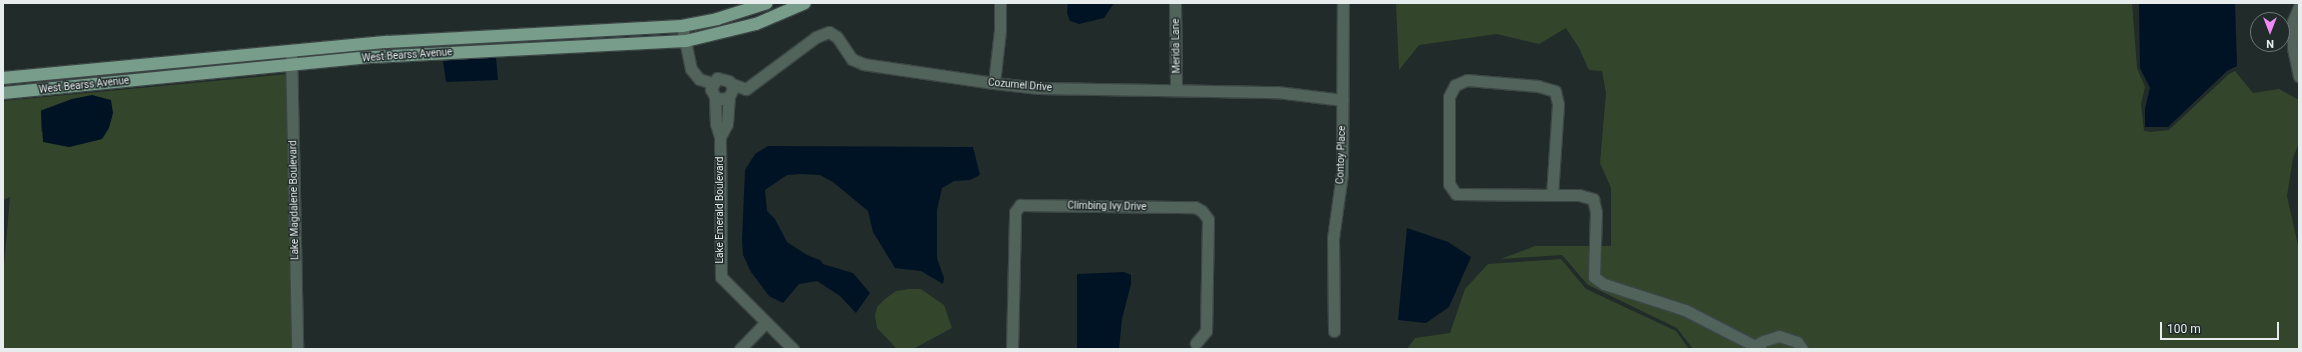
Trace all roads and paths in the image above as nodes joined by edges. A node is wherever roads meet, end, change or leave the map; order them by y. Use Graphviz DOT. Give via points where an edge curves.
graph roads {
  1 [pos="767,3"];
  2 [pos="805,3"];
  3 [pos="1000,3"];
  4 [pos="1175,3"];
  5 [pos="1343,3"];
  6 [pos="2299,7"];
  7 [pos="682,26"];
  8 [pos="686,41"];
  9 [pos="291,51"];
  10 [pos="291,64"];
  11 [pos="2299,76"];
  12 [pos="3,78"];
  13 [pos="712,83"];
  14 [pos="994,83"];
  15 [pos="732,84"];
  16 [pos="1176,89"];
  17 [pos="3,93"];
  18 [pos="715,97"];
  19 [pos="729,97"];
  20 [pos="1343,100"];
  21 [pos="720,137"];
  22 [pos="1552,195"];
  23 [pos="765,323"];
  24 [pos="1334,331"];
  25 [pos="1196,343"];
  26 [pos="1758,347"];
  27 [pos="296,349"];
  28 [pos="740,349"];
  29 [pos="793,349"];
  30 [pos="1012,349"];
  31 [pos="1802,349"];
  1 -- 7 [label="main road, West Bearss Avenue" via="717,19"];
  2 -- 8 [label="main road, West Bearss Avenue" via="756,24"];
  3 -- 14 [label="street" via="1000,30"];
  4 -- 16 [label="street, Merida Lane"];
  5 -- 20 [label="street, Contoy Place"];
  6 -- 11 [label="street" via="2293,22 2292,48"];
  7 -- 8 [label="street"];
  7 -- 9 [label="main road, West Bearss Avenue" via="387,42"];
  8 -- 10 [label="main road, West Bearss Avenue"];
  8 -- 13 [label="street" via="691,69 699,79"];
  9 -- 10 [label="street, Lake Magdalene Boulevard"];
  9 -- 12 [label="main road, West Bearss Avenue"];
  10 -- 17 [label="main road, West Bearss Avenue"];
  10 -- 27 [label="street, Lake Magdalene Boulevard"];
  13 -- 15 [label="street" via="723,78"];
  13 -- 18 [label="street" via="711,89"];
  14 -- 15 [label="street, Cozumel Drive" via="863,64 852,59 837,37 829,32 816,37 746,89"];
  14 -- 16 [label="street, Cozumel Drive" via="1039,88"];
  15 -- 19 [label="street"];
  16 -- 20 [label="street, Cozumel Drive" via="1276,92"];
  18 -- 19 [label="street"];
  18 -- 21 [label="street, Lake Emerald Boulevard" via="716,124"];
  19 -- 21 [label="street, Lake Emerald Boulevard" via="726,124"];
  20 -- 24 [label="street, Contoy Place" via="1342,174 1333,238"];
  21 -- 23 [label="street, Lake Emerald Boulevard" via="721,277"];
  22 -- 22 [label="street" via="1456,194 1449,184 1449,96 1455,85 1467,80 1538,86 1555,91 1558,104"];
  22 -- 26 [label="street" via="1579,195 1593,199 1596,212 1594,277 1604,284 1685,310"];
  23 -- 28 [label="street"];
  23 -- 29 [label="street, Lake Emerald Boulevard"];
  25 -- 30 [label="street, Climbing Ivy Drive" via="1206,330 1208,219 1202,211 1194,207 1020,205 1015,212"];
  26 -- 31 [label="street" via="1763,340 1779,336 1797,342"];
}
